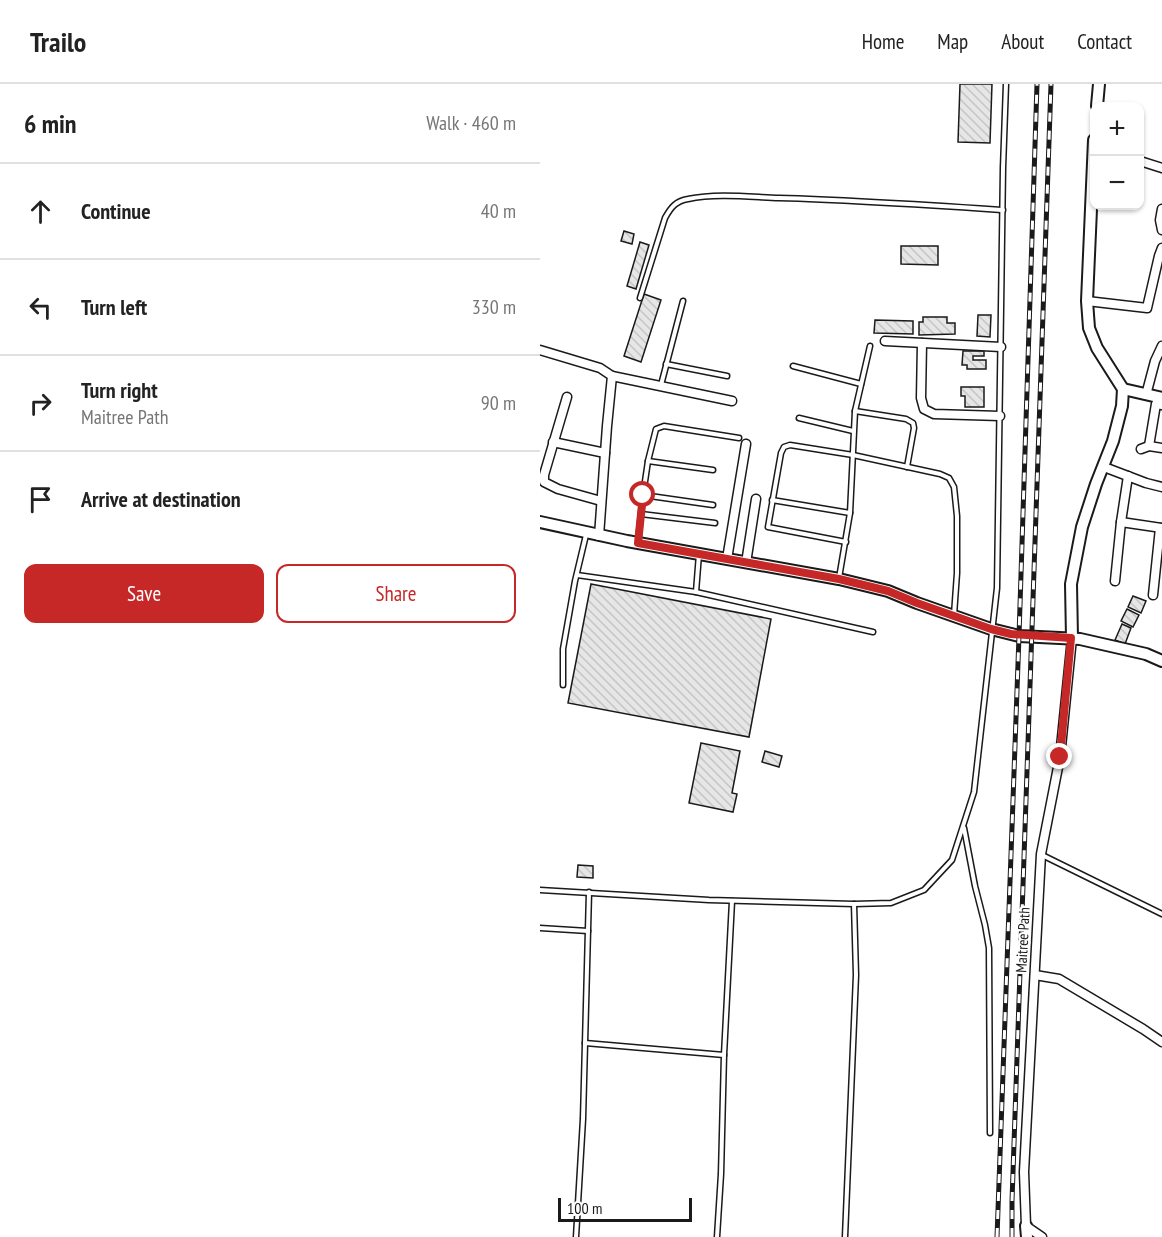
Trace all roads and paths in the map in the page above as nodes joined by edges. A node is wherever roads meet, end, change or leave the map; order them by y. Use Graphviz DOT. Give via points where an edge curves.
graph roads {
  1 [pos="1006,84"];
  2 [pos="1099,84"];
  3 [pos="1097,102"];
  4 [pos="1094,156"];
  5 [pos="1144,162"];
  6 [pos="1162,168"];
  7 [pos="1162,208"];
  8 [pos="1003,210"];
  9 [pos="1162,230"];
  10 [pos="1162,248"];
  11 [pos="640,298"];
  12 [pos="683,301"];
  13 [pos="1087,301"];
  14 [pos="885,341"];
  15 [pos="922,343"];
  16 [pos="870,346"];
  17 [pos="1162,346"];
  18 [pos="1001,347"];
  19 [pos="540,350"];
  20 [pos="666,364"];
  21 [pos="793,366"];
  22 [pos="612,376"];
  23 [pos="727,376"];
  24 [pos="861,384"];
  25 [pos="660,386"];
  26 [pos="1123,389"];
  27 [pos="1146,395"];
  28 [pos="567,397"];
  29 [pos="1162,398"];
  30 [pos="732,401"];
  31 [pos="1162,405"];
  32 [pos="855,411"];
  33 [pos="1000,416"];
  34 [pos="799,418"];
  35 [pos="853,431"];
  36 [pos="742,441"];
  37 [pos="553,442"];
  38 [pos="1162,448"];
  39 [pos="605,453"];
  40 [pos="853,455"];
  41 [pos="648,461"];
  42 [pos="543,464"];
  43 [pos="907,467"];
  44 [pos="1104,467"];
  45 [pos="712,470"];
  46 [pos="1128,476"];
  47 [pos="1162,488"];
  48 [pos="643,495"];
  49 [pos="756,499"];
  50 [pos="772,500"];
  51 [pos="601,501"];
  52 [pos="713,505"];
  53 [pos="850,513"];
  54 [pos="641,514"];
  55 [pos="540,522"];
  56 [pos="1121,522"];
  57 [pos="715,523"];
  58 [pos="1161,528"];
  59 [pos="587,533"];
  60 [pos="599,536"];
  61 [pos="846,542"];
  62 [pos="638,543"];
  63 [pos="699,554"];
  64 [pos="727,559"];
  65 [pos="746,562"];
  66 [pos="577,575"];
  67 [pos="839,579"];
  68 [pos="1115,581"];
  69 [pos="696,592"];
  70 [pos="1153,595"];
  71 [pos="954,615"];
  72 [pos="991,629"];
  73 [pos="873,632"];
  74 [pos="1071,638"];
  75 [pos="1162,661"];
  76 [pos="563,685"];
  77 [pos="963,825"];
  78 [pos="1041,854"];
  79 [pos="540,890"];
  80 [pos="589,892"];
  81 [pos="732,900"];
  82 [pos="854,904"];
  83 [pos="1162,914"];
  84 [pos="540,928"];
  85 [pos="588,931"];
  86 [pos="1035,975"];
  87 [pos="1162,1042"];
  88 [pos="585,1043"];
  89 [pos="724,1055"];
  90 [pos="990,1133"];
  91 [pos="1027,1231"];
  92 [pos="576,1237"];
  93 [pos="717,1237"];
  94 [pos="845,1237"];
  95 [pos="1042,1237"];
  1 -- 8 [label="lane"];
  2 -- 3 [label="street"];
  4 -- 13 [label="street"];
  5 -- 6 [label="street"];
  7 -- 9 [label="street"];
  8 -- 11 [label="lane" via="828,200 688,198 671,207 665,218"];
  8 -- 18 [label="lane"];
  10 -- 13 [label="street" via="1147,308"];
  12 -- 20 [label="lane"];
  13 -- 26 [label="street" via="1089,328 1097,348"];
  14 -- 15 [label="street"];
  15 -- 18 [label="street"];
  15 -- 33 [label="street" via="924,410 934,414"];
  16 -- 24 [label="lane"];
  17 -- 27 [label="street"];
  18 -- 33 [label="lane"];
  19 -- 22 [label="street" via="600,368"];
  20 -- 23 [label="lane"];
  20 -- 25 [label="lane"];
  21 -- 24 [label="lane"];
  22 -- 25 [label="street"];
  22 -- 39 [label="street"];
  24 -- 32 [label="lane"];
  25 -- 30 [label="street"];
  26 -- 27 [label="street"];
  26 -- 44 [label="street" via="1116,433"];
  27 -- 29 [label="street"];
  28 -- 37 [label="street"];
  31 -- 38 [label="street" via="1156,404 1145,447"];
  32 -- 35 [label="lane"];
  32 -- 43 [label="lane" via="913,423"];
  33 -- 72 [label="lane" via="997,588"];
  34 -- 35 [label="lane"];
  35 -- 40 [label="lane"];
  36 -- 41 [label="lane" via="659,427"];
  36 -- 64 [label="street"];
  37 -- 39 [label="street"];
  37 -- 42 [label="street"];
  39 -- 51 [label="street"];
  40 -- 43 [label="lane"];
  40 -- 50 [label="lane" via="784,447"];
  40 -- 53 [label="lane"];
  41 -- 45 [label="lane"];
  41 -- 48 [label="lane"];
  42 -- 51 [label="street" via="547,484"];
  43 -- 71 [label="lane" via="940,474 949,478 954,487"];
  44 -- 46 [label="street"];
  44 -- 74 [label="street" via="1082,527 1071,584"];
  46 -- 47 [label="street"];
  46 -- 56 [label="street"];
  48 -- 52 [label="lane"];
  48 -- 54 [label="lane"];
  49 -- 65 [label="street"];
  50 -- 53 [label="lane"];
  50 -- 61 [label="lane" via="768,527"];
  51 -- 60 [label="street"];
  53 -- 61 [label="lane"];
  54 -- 57 [label="lane"];
  54 -- 62 [label="lane"];
  55 -- 59 [label="street"];
  56 -- 58 [label="street"];
  56 -- 68 [label="street"];
  58 -- 70 [label="street"];
  59 -- 60 [label="street"];
  59 -- 66 [label="lane"];
  60 -- 62 [label="street"];
  61 -- 67 [label="lane"];
  62 -- 63 [label="street"];
  63 -- 64 [label="street"];
  63 -- 69 [label="lane"];
  64 -- 65 [label="street"];
  65 -- 67 [label="street"];
  66 -- 69 [label="lane"];
  66 -- 76 [label="lane" via="563,649"];
  67 -- 71 [label="street" via="888,591"];
  69 -- 73 [label="lane"];
  71 -- 72 [label="street"];
  72 -- 74 [label="street" via="1019,636"];
  72 -- 77 [label="lane" via="974,792"];
  74 -- 75 [label="street"];
  74 -- 78 [label="street, Maitree Path" via="1060,757"];
  77 -- 82 [label="lane" via="952,860 924,890 891,903"];
  77 -- 90 [label="lane" via="989,948"];
  78 -- 83 [label="lane"];
  78 -- 86 [label="street, Maitree Path"];
  79 -- 80 [label="lane"];
  80 -- 81 [label="lane"];
  80 -- 85 [label="lane"];
  81 -- 82 [label="lane"];
  81 -- 89 [label="lane"];
  82 -- 94 [label="lane" via="856,975"];
  84 -- 85 [label="lane"];
  85 -- 88 [label="lane"];
  86 -- 87 [label="street" via="1059,979"];
  86 -- 91 [label="street, Maitree Path" via="1024,1172"];
  88 -- 89 [label="lane"];
  88 -- 92 [label="lane"];
  89 -- 93 [label="lane"];
  91 -- 95 [label="street, Maitree Path"];
}
